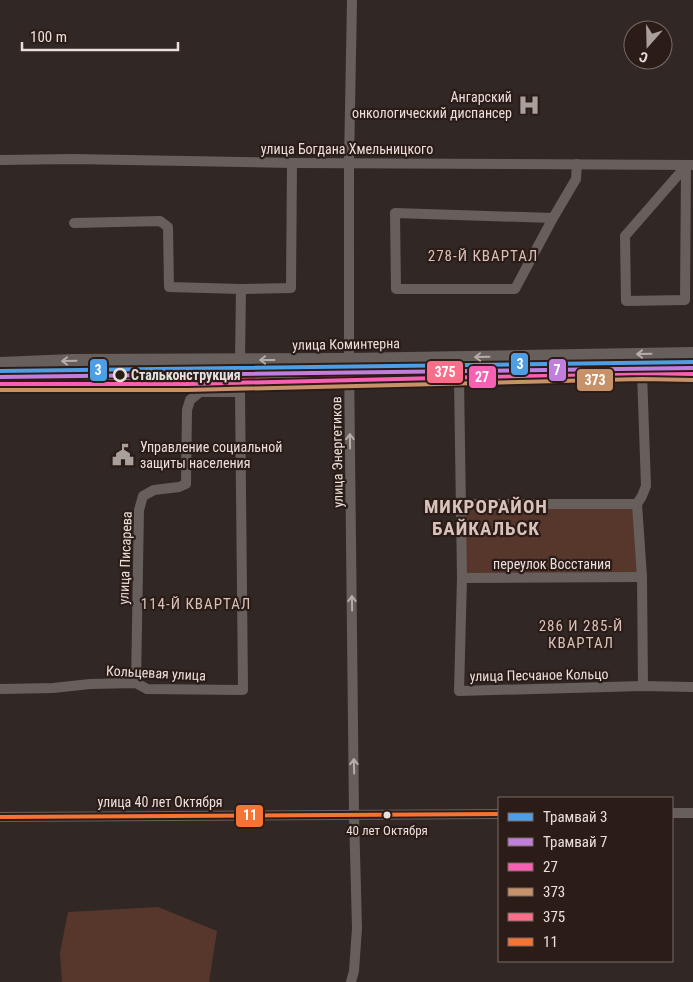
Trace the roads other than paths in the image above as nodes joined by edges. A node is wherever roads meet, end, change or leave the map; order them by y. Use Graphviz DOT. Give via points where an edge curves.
graph roads {
  1 [pos="352,0"];
  2 [pos="0,160"];
  3 [pos="349,163"];
  4 [pos="292,164"];
  5 [pos="577,164"];
  6 [pos="690,165"];
  7 [pos="553,218"];
  8 [pos="74,223"];
  9 [pos="241,289"];
  10 [pos="693,353"];
  11 [pos="349,359"];
  12 [pos="240,360"];
  13 [pos="0,363"];
  14 [pos="642,373"];
  15 [pos="693,374"];
  16 [pos="460,378"];
  17 [pos="350,381"];
  18 [pos="0,384"];
  19 [pos="240,387"];
  20 [pos="460,504"];
  21 [pos="637,504"];
  22 [pos="642,577"];
  23 [pos="462,578"];
  24 [pos="136,683"];
  25 [pos="644,686"];
  26 [pos="693,687"];
  27 [pos="0,689"];
  28 [pos="673,813"];
  29 [pos="693,813"];
  30 [pos="498,814"];
  31 [pos="354,815"];
  32 [pos="0,817"];
  33 [pos="351,982"];
  1 -- 3 [label="street, улица Энергетиков"];
  2 -- 4 [label="street, улица Богдана Хмельницкого"];
  3 -- 4 [label="street, улица Богдана Хмельницкого"];
  3 -- 5 [label="street, улица Богдана Хмельницкого"];
  3 -- 11 [label="street, улица Энергетиков"];
  4 -- 9 [label="street" via="291,288"];
  5 -- 6 [label="street, улица Богдана Хмельницкого"];
  5 -- 7 [label="street" via="576,179"];
  6 -- 6 [label="street" via="625,236 626,301 685,300"];
  7 -- 7 [label="street" via="395,213 396,289 515,289"];
  8 -- 9 [label="street" via="160,221 168,227 169,287"];
  9 -- 12 [label="street"];
  10 -- 11 [label="street, улица Коминтерна, one-way"];
  11 -- 12 [label="street, улица Коминтерна, one-way"];
  11 -- 17 [label="street, улица Энергетиков"];
  12 -- 13 [label="street, улица Коминтерна, one-way"];
  14 -- 15 [label="street"];
  14 -- 16 [label="street"];
  14 -- 21 [label="street" via="646,486"];
  16 -- 17 [label="street"];
  16 -- 20 [label="street, улица Песчаное Кольцо"];
  17 -- 19 [label="street"];
  31 -- 17 [label="street, улица Энергетиков, one-way"];
  18 -- 19 [label="street"];
  19 -- 24 [label="street, улица Писарева" via="200,392 190,400 187,410 186,484 154,490 142,496 139,510"];
  19 -- 24 [label="street, Кольцевая улица" via="243,690 147,689"];
  20 -- 21 [label="street"];
  20 -- 23 [label="street, улица Песчаное Кольцо"];
  21 -- 22 [label="street"];
  22 -- 23 [label="street, переулок Восстания"];
  22 -- 25 [label="street"];
  23 -- 25 [label="street, улица Песчаное Кольцо" via="459,690"];
  24 -- 27 [label="street, Кольцевая улица"];
  25 -- 26 [label="street, улица Песчаное Кольцо"];
  28 -- 29 [label="street"];
  30 -- 31 [label="street, улица 40 лет Октября"];
  31 -- 32 [label="street, улица 40 лет Октября"];
  31 -- 33 [label="street, улица Энергетиков" via="357,928"];
}
